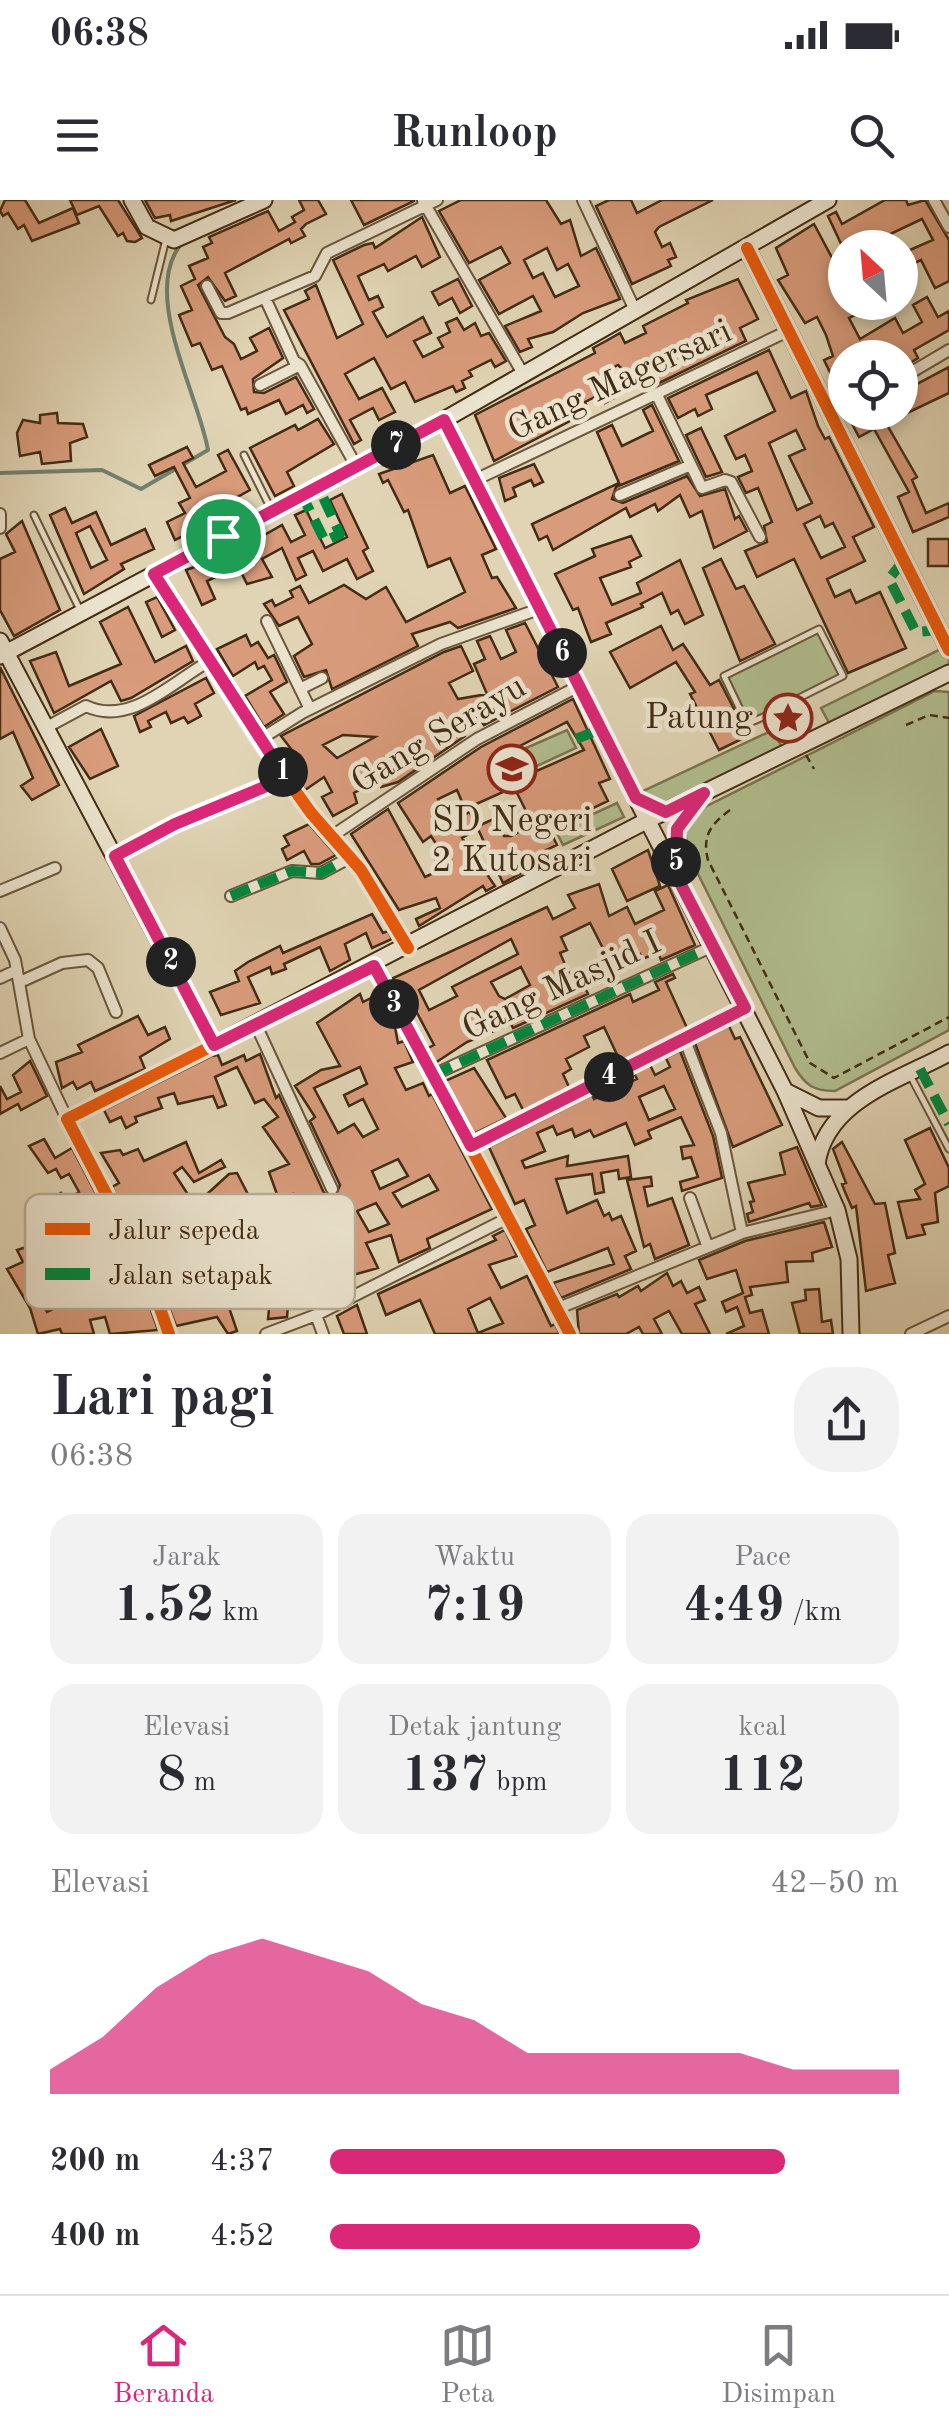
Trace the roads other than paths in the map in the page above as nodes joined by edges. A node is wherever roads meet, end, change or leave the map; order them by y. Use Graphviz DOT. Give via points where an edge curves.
graph roads {
  1 [pos="132,200"];
  2 [pos="264,200"];
  3 [pos="583,200"];
  4 [pos="828,200"];
  5 [pos="934,200"];
  6 [pos="428,202"];
  7 [pos="949,226"];
  8 [pos="166,239"];
  9 [pos="747,248"];
  10 [pos="206,286"];
  11 [pos="265,298"];
  12 [pos="151,300"];
  13 [pos="634,308"];
  14 [pos="788,330"];
  15 [pos="949,350"];
  16 [pos="300,365"];
  17 [pos="918,368"];
  18 [pos="522,372"];
  19 [pos="260,385"];
  20 [pos="656,395"];
  21 [pos="828,397"];
  22 [pos="444,420"];
  23 [pos="846,430"];
  24 [pos="244,454"];
  25 [pos="355,464"];
  26 [pos="691,465"];
  27 [pos="476,480"];
  28 [pos="620,495"];
  29 [pos="271,509"];
  30 [pos="0,514"];
  31 [pos="34,514"];
  32 [pos="0,528"];
  33 [pos="760,537"];
  34 [pos="154,574"];
  35 [pos="539,610"];
  36 [pos="82,613"];
  37 [pos="267,621"];
  38 [pos="3,649"];
  39 [pos="949,650"];
  40 [pos="208,662"];
  41 [pos="949,672"];
  42 [pos="322,678"];
  43 [pos="578,686"];
  44 [pos="949,686"];
  45 [pos="921,687"];
  46 [pos="300,689"];
  47 [pos="783,707"];
  48 [pos="310,708"];
  49 [pos="48,727"];
  50 [pos="259,740"];
  51 [pos="802,745"];
  52 [pos="286,778"];
  53 [pos="704,793"];
  54 [pos="636,798"];
  55 [pos="666,812"];
  56 [pos="648,820"];
  57 [pos="630,831"];
  58 [pos="332,836"];
  59 [pos="659,840"];
  60 [pos="115,856"];
  61 [pos="351,857"];
  62 [pos="54,868"];
  63 [pos="676,875"];
  64 [pos="0,892"];
  65 [pos="231,896"];
  66 [pos="0,928"];
  67 [pos="713,946"];
  68 [pos="408,948"];
  69 [pos="374,966"];
  70 [pos="17,970"];
  71 [pos="0,978"];
  72 [pos="20,982"];
  73 [pos="745,1008"];
  74 [pos="116,1012"];
  75 [pos="256,1025"];
  76 [pos="684,1038"];
  77 [pos="29,1039"];
  78 [pos="214,1045"];
  79 [pos="949,1053"];
  80 [pos="0,1054"];
  81 [pos="910,1074"];
  82 [pos="433,1075"];
  83 [pos="784,1091"];
  84 [pos="846,1108"];
  85 [pos="67,1120"];
  86 [pos="471,1146"];
  87 [pos="949,1149"];
  88 [pos="817,1164"];
  89 [pos="332,1188"];
  90 [pos="106,1194"];
  91 [pos="690,1198"];
  92 [pos="837,1210"];
  93 [pos="510,1217"];
  94 [pos="742,1233"];
  95 [pos="707,1246"];
  96 [pos="355,1294"];
  97 [pos="559,1308"];
  98 [pos="160,1309"];
  99 [pos="325,1309"];
  100 [pos="316,1315"];
  101 [pos="949,1316"];
  102 [pos="169,1334"];
  103 [pos="266,1334"];
  104 [pos="324,1334"];
  105 [pos="570,1334"];
  106 [pos="852,1334"];
  107 [pos="911,1334"];
  1 -- 8 [label="main road" via="147,227"];
  2 -- 8 [label="main road"];
  3 -- 13 [label="street"];
  4 -- 9 [label="main road"];
  5 -- 7 [label="street"];
  6 -- 11 [label="street" via="335,248 315,276"];
  6 -- 18 [label="street"];
  8 -- 12 [label="lane"];
  9 -- 13 [label="main road"];
  9 -- 14 [label="main road"];
  10 -- 11 [label="street" via="224,314"];
  11 -- 16 [label="street"];
  13 -- 18 [label="main road"];
  14 -- 20 [label="street, Gang Magersari"];
  14 -- 21 [label="main road"];
  15 -- 17 [label="street"];
  16 -- 19 [label="street"];
  16 -- 25 [label="street"];
  18 -- 22 [label="main road"];
  20 -- 26 [label="street"];
  20 -- 27 [label="street, Gang Magersari"];
  22 -- 25 [label="main road"];
  22 -- 27 [label="main road"];
  23 -- 39 [label="main road"];
  24 -- 29 [label="lane"];
  25 -- 29 [label="main road"];
  26 -- 28 [label="street"];
  26 -- 33 [label="street" via="702,488 731,482"];
  27 -- 35 [label="main road"];
  29 -- 34 [label="main road"];
  30 -- 32 [label="street"];
  31 -- 36 [label="lane"];
  34 -- 36 [label="main road"];
  34 -- 40 [label="street"];
  35 -- 43 [label="main road"];
  35 -- 48 [label="street" via="456,637"];
  36 -- 38 [label="main road"];
  37 -- 46 [label="street"];
  38 -- 49 [label="main road"];
  40 -- 49 [label="street" via="137,706 104,712 86,706"];
  40 -- 50 [label="street"];
  41 -- 45 [label="main road"];
  42 -- 46 [label="street"];
  43 -- 54 [label="main road"];
  43 -- 58 [label="street, Gang Serayu" via="477,739"];
  44 -- 45 [label="main road"];
  45 -- 51 [label="main road"];
  46 -- 48 [label="street"];
  47 -- 47 [label="lane" via="747,724 724,676 819,629 843,676"];
  47 -- 51 [label="lane" via="794,715"];
  47 -- 51 [label="lane" via="782,722"];
  48 -- 50 [label="street"];
  49 -- 60 [label="main road"];
  50 -- 52 [label="street"];
  51 -- 53 [label="main road"];
  52 -- 58 [label="street"];
  52 -- 60 [label="street"];
  53 -- 55 [label="main road"];
  53 -- 63 [label="main road" via="677,829"];
  54 -- 55 [label="main road"];
  54 -- 56 [label="main road"];
  55 -- 56 [label="main road"];
  56 -- 57 [label="main road"];
  56 -- 59 [label="main road"];
  57 -- 59 [label="main road"];
  57 -- 68 [label="main road"];
  58 -- 61 [label="street"];
  59 -- 63 [label="main road"];
  60 -- 78 [label="main road"];
  61 -- 65 [label="street" via="320,873 292,871"];
  61 -- 68 [label="street"];
  62 -- 64 [label="street"];
  63 -- 67 [label="main road"];
  66 -- 70 [label="street"];
  67 -- 73 [label="main road"];
  67 -- 82 [label="street, Gang Masjid I"];
  68 -- 69 [label="main road"];
  69 -- 75 [label="main road"];
  69 -- 82 [label="street"];
  70 -- 71 [label="street"];
  70 -- 72 [label="street"];
  72 -- 74 [label="street" via="62,963 88,960 98,968"];
  72 -- 77 [label="street"];
  73 -- 76 [label="street"];
  73 -- 83 [label="main road"];
  75 -- 78 [label="main road"];
  75 -- 89 [label="street"];
  76 -- 86 [label="street"];
  76 -- 94 [label="street" via="721,1132"];
  77 -- 80 [label="street"];
  77 -- 85 [label="street"];
  78 -- 85 [label="street"];
  79 -- 81 [label="main road"];
  81 -- 84 [label="main road"];
  81 -- 87 [label="lane"];
  82 -- 86 [label="street"];
  83 -- 84 [label="main road" via="819,1108"];
  83 -- 88 [label="main road"];
  84 -- 88 [label="main road" via="820,1146"];
  85 -- 90 [label="street"];
  86 -- 93 [label="street"];
  88 -- 92 [label="main road"];
  91 -- 95 [label="street"];
  92 -- 94 [label="street"];
  92 -- 106 [label="main road" via="849,1260"];
  93 -- 96 [label="street"];
  93 -- 97 [label="street"];
  94 -- 95 [label="street"];
  95 -- 97 [label="street"];
  97 -- 105 [label="street"];
  98 -- 102 [label="street"];
  99 -- 100 [label="street"];
  100 -- 103 [label="street"];
  100 -- 104 [label="street"];
  101 -- 107 [label="street"];
}
